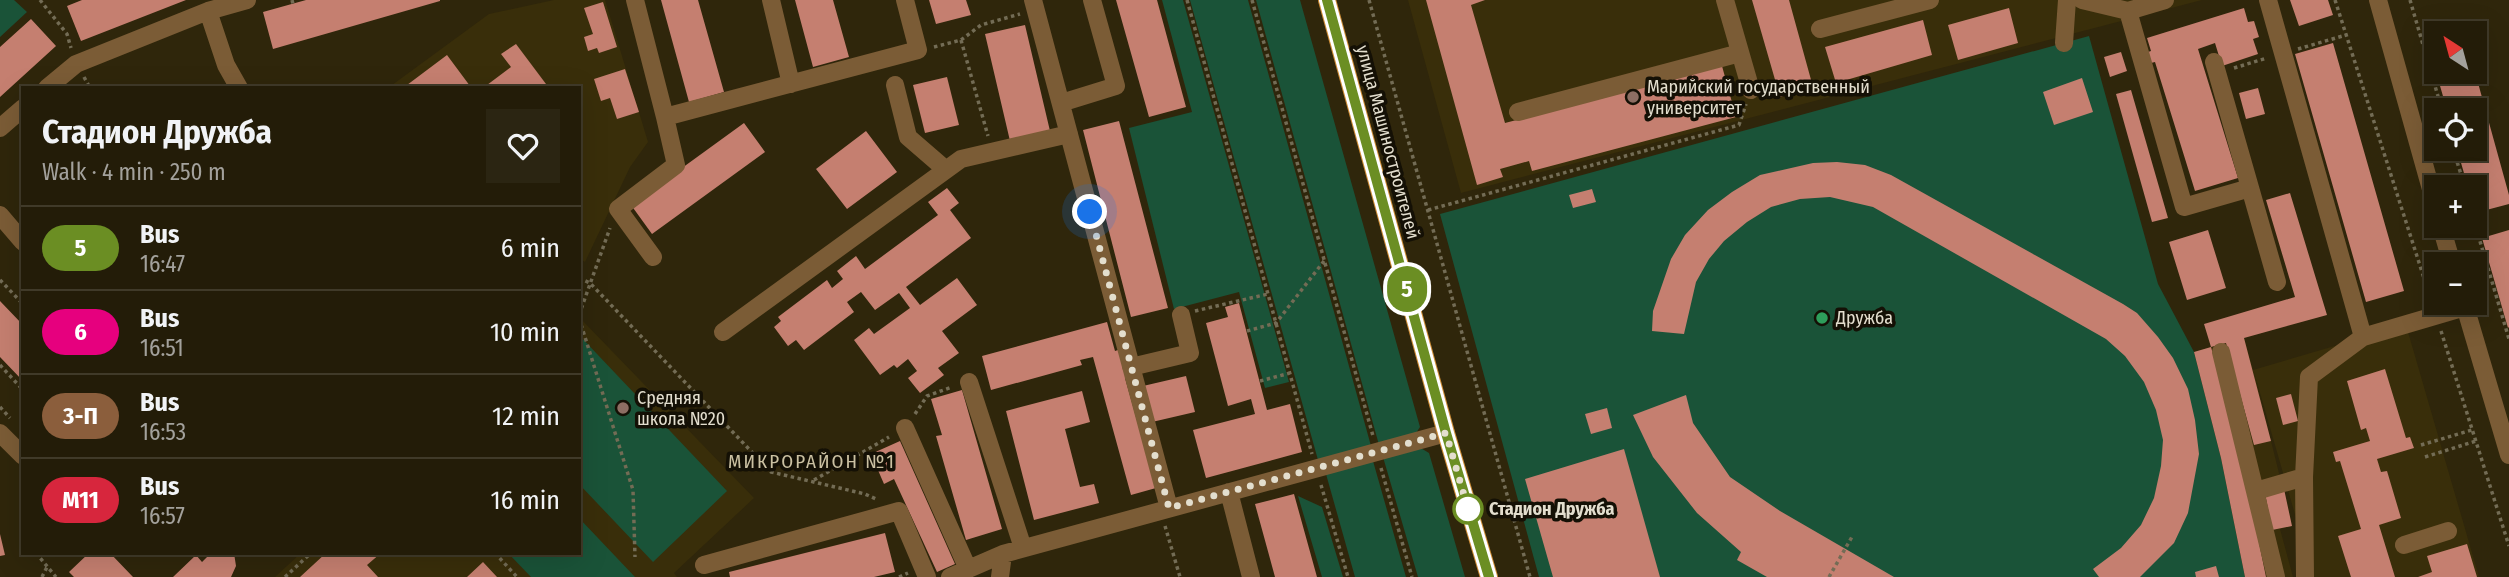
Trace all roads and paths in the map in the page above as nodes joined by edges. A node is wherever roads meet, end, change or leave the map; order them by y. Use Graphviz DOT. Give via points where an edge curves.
graph roads {
  1 [pos="40,0"];
  2 [pos="247,0"];
  3 [pos="635,0"];
  4 [pos="771,0"];
  5 [pos="905,0"];
  6 [pos="1092,0"];
  7 [pos="1187,0"];
  8 [pos="1252,0"];
  9 [pos="1327,0"];
  10 [pos="1369,0"];
  11 [pos="1725,0"];
  12 [pos="1930,0"];
  13 [pos="2067,0"];
  14 [pos="2082,0"];
  15 [pos="2165,0"];
  16 [pos="2268,0"];
  17 [pos="2335,0"];
  18 [pos="2378,0"];
  19 [pos="2410,0"];
  20 [pos="1911,3"];
  21 [pos="1034,5"];
  22 [pos="2128,11"];
  23 [pos="208,12"];
  24 [pos="1820,29"];
  25 [pos="2346,35"];
  26 [pos="961,40"];
  27 [pos="2064,43"];
  28 [pos="918,50"];
  29 [pos="1740,53"];
  30 [pos="2283,53"];
  31 [pos="76,64"];
  32 [pos="2216,67"];
  33 [pos="791,84"];
  34 [pos="895,85"];
  35 [pos="49,86"];
  36 [pos="89,86"];
  37 [pos="238,86"];
  38 [pos="1751,90"];
  39 [pos="2439,98"];
  40 [pos="1060,103"];
  41 [pos="21,110"];
  42 [pos="1518,112"];
  43 [pos="665,117"];
  44 [pos="0,128"];
  45 [pos="1069,134"];
  46 [pos="992,152"];
  47 [pos="945,169"];
  48 [pos="2427,175"];
  49 [pos="2250,188"];
  50 [pos="618,209"];
  51 [pos="1428,210"];
  52 [pos="0,215"];
  53 [pos="2479,238"];
  54 [pos="21,240"];
  55 [pos="653,257"];
  56 [pos="1324,261"];
  57 [pos="2424,278"];
  58 [pos="581,279"];
  59 [pos="0,280"];
  60 [pos="2277,282"];
  61 [pos="590,283"];
  62 [pos="1268,294"];
  63 [pos="21,302"];
  64 [pos="581,311"];
  65 [pos="1181,315"];
  66 [pos="2436,315"];
  67 [pos="2468,315"];
  68 [pos="581,323"];
  69 [pos="1276,323"];
  70 [pos="1247,331"];
  71 [pos="723,332"];
  72 [pos="2364,337"];
  73 [pos="2509,340"];
  74 [pos="2221,352"];
  75 [pos="0,365"];
  76 [pos="1131,367"];
  77 [pos="1290,373"];
  78 [pos="1260,381"];
  79 [pos="969,382"];
  80 [pos="21,388"];
  81 [pos="905,428"];
  82 [pos="2472,430"];
  83 [pos="0,433"];
  84 [pos="1446,433"];
  85 [pos="2476,442"];
  86 [pos="2421,445"];
  87 [pos="1377,452"];
  88 [pos="21,455"];
  89 [pos="2509,455"];
  90 [pos="2425,457"];
  91 [pos="1316,468"];
  92 [pos="2304,477"];
  93 [pos="2256,491"];
  94 [pos="1229,492"];
  95 [pos="1165,509"];
  96 [pos="900,511"];
  97 [pos="2448,531"];
  98 [pos="1853,535"];
  99 [pos="2404,545"];
  100 [pos="2509,546"];
  101 [pos="1023,548"];
  102 [pos="1003,554"];
  103 [pos="38,555"];
  104 [pos="309,555"];
  105 [pos="497,555"];
  106 [pos="635,557"];
  107 [pos="704,565"];
  108 [pos="47,567"];
  109 [pos="968,569"];
  110 [pos="42,577"];
  111 [pos="56,577"];
  112 [pos="285,577"];
  113 [pos="517,577"];
  114 [pos="927,577"];
  115 [pos="950,577"];
  116 [pos="1000,577"];
  117 [pos="1180,577"];
  118 [pos="1251,577"];
  119 [pos="1348,577"];
  120 [pos="1412,577"];
  121 [pos="1489,577"];
  122 [pos="1530,577"];
  123 [pos="1829,577"];
  124 [pos="2276,577"];
  125 [pos="2305,577"];
  1 -- 31 [label="path" via="67,34"];
  2 -- 23 [label="street"];
  3 -- 43 [label="street"];
  4 -- 33 [label="street"];
  5 -- 28 [label="street"];
  6 -- 40 [label="street" via="1116,86"];
  7 -- 62 [label="path"];
  8 -- 56 [label="path"];
  9 -- 84 [label="main road, улица Машиностроителей"];
  10 -- 51 [label="path"];
  11 -- 29 [label="street"];
  12 -- 20 [label="street"];
  13 -- 27 [label="street"];
  14 -- 22 [label="street"];
  15 -- 22 [label="street"];
  16 -- 30 [label="street"];
  17 -- 25 [label="path"];
  18 -- 48 [label="street"];
  19 -- 39 [label="path"];
  20 -- 24 [label="street"];
  21 -- 26 [label="path" via="981,25"];
  21 -- 40 [label="street"];
  22 -- 49 [label="street" via="2184,207"];
  23 -- 31 [label="street"];
  23 -- 37 [label="street"];
  25 -- 30 [label="path"];
  25 -- 57 [label="path"];
  26 -- 28 [label="path"];
  26 -- 46 [label="path"];
  28 -- 33 [label="street"];
  29 -- 38 [label="street"];
  29 -- 42 [label="street"];
  30 -- 32 [label="path"];
  30 -- 72 [label="street"];
  31 -- 35 [label="street"];
  31 -- 36 [label="path"];
  32 -- 49 [label="street"];
  33 -- 43 [label="street"];
  34 -- 47 [label="street" via="908,137"];
  38 -- 51 [label="path" via="1739,125"];
  40 -- 45 [label="street"];
  41 -- 44 [label="street"];
  43 -- 50 [label="street" via="676,165"];
  45 -- 46 [label="street"];
  45 -- 76 [label="street"];
  46 -- 47 [label="street" via="961,159"];
  47 -- 71 [label="street"];
  49 -- 60 [label="street"];
  50 -- 55 [label="street"];
  50 -- 61 [label="path"];
  51 -- 122 [label="path"];
  52 -- 54 [label="street"];
  53 -- 73 [label="path"];
  56 -- 69 [label="path"];
  56 -- 87 [label="path"];
  58 -- 61 [label="path"];
  59 -- 63 [label="path"];
  61 -- 64 [label="path"];
  61 -- 96 [label="path" via="771,472 865,494"];
  62 -- 65 [label="path"];
  62 -- 69 [label="path"];
  65 -- 76 [label="street" via="1190,353"];
  66 -- 72 [label="street"];
  66 -- 82 [label="path"];
  67 -- 89 [label="street"];
  68 -- 106 [label="path" via="633,490"];
  69 -- 70 [label="path"];
  69 -- 77 [label="path"];
  72 -- 92 [label="street" via="2309,377"];
  74 -- 93 [label="street"];
  75 -- 80 [label="path"];
  76 -- 95 [label="street"];
  77 -- 78 [label="path"];
  77 -- 91 [label="path"];
  79 -- 101 [label="street"];
  81 -- 109 [label="street"];
  82 -- 85 [label="path"];
  82 -- 86 [label="path"];
  83 -- 88 [label="street"];
  84 -- 87 [label="street"];
  84 -- 121 [label="main road, улица Машиностроителей"];
  85 -- 90 [label="path"];
  85 -- 100 [label="path"];
  87 -- 91 [label="street"];
  87 -- 120 [label="path"];
  91 -- 94 [label="street"];
  91 -- 119 [label="path"];
  92 -- 93 [label="street"];
  92 -- 125 [label="street"];
  93 -- 124 [label="street"];
  94 -- 95 [label="street"];
  94 -- 118 [label="street"];
  95 -- 101 [label="street"];
  95 -- 117 [label="path"];
  96 -- 107 [label="street"];
  96 -- 114 [label="street"];
  97 -- 99 [label="street"];
  98 -- 123 [label="path"];
  101 -- 102 [label="street"];
  102 -- 109 [label="street"];
  102 -- 116 [label="street"];
  103 -- 108 [label="path"];
  104 -- 112 [label="path"];
  105 -- 113 [label="path"];
  108 -- 110 [label="path"];
  108 -- 111 [label="path"];
  109 -- 115 [label="street"];
}
